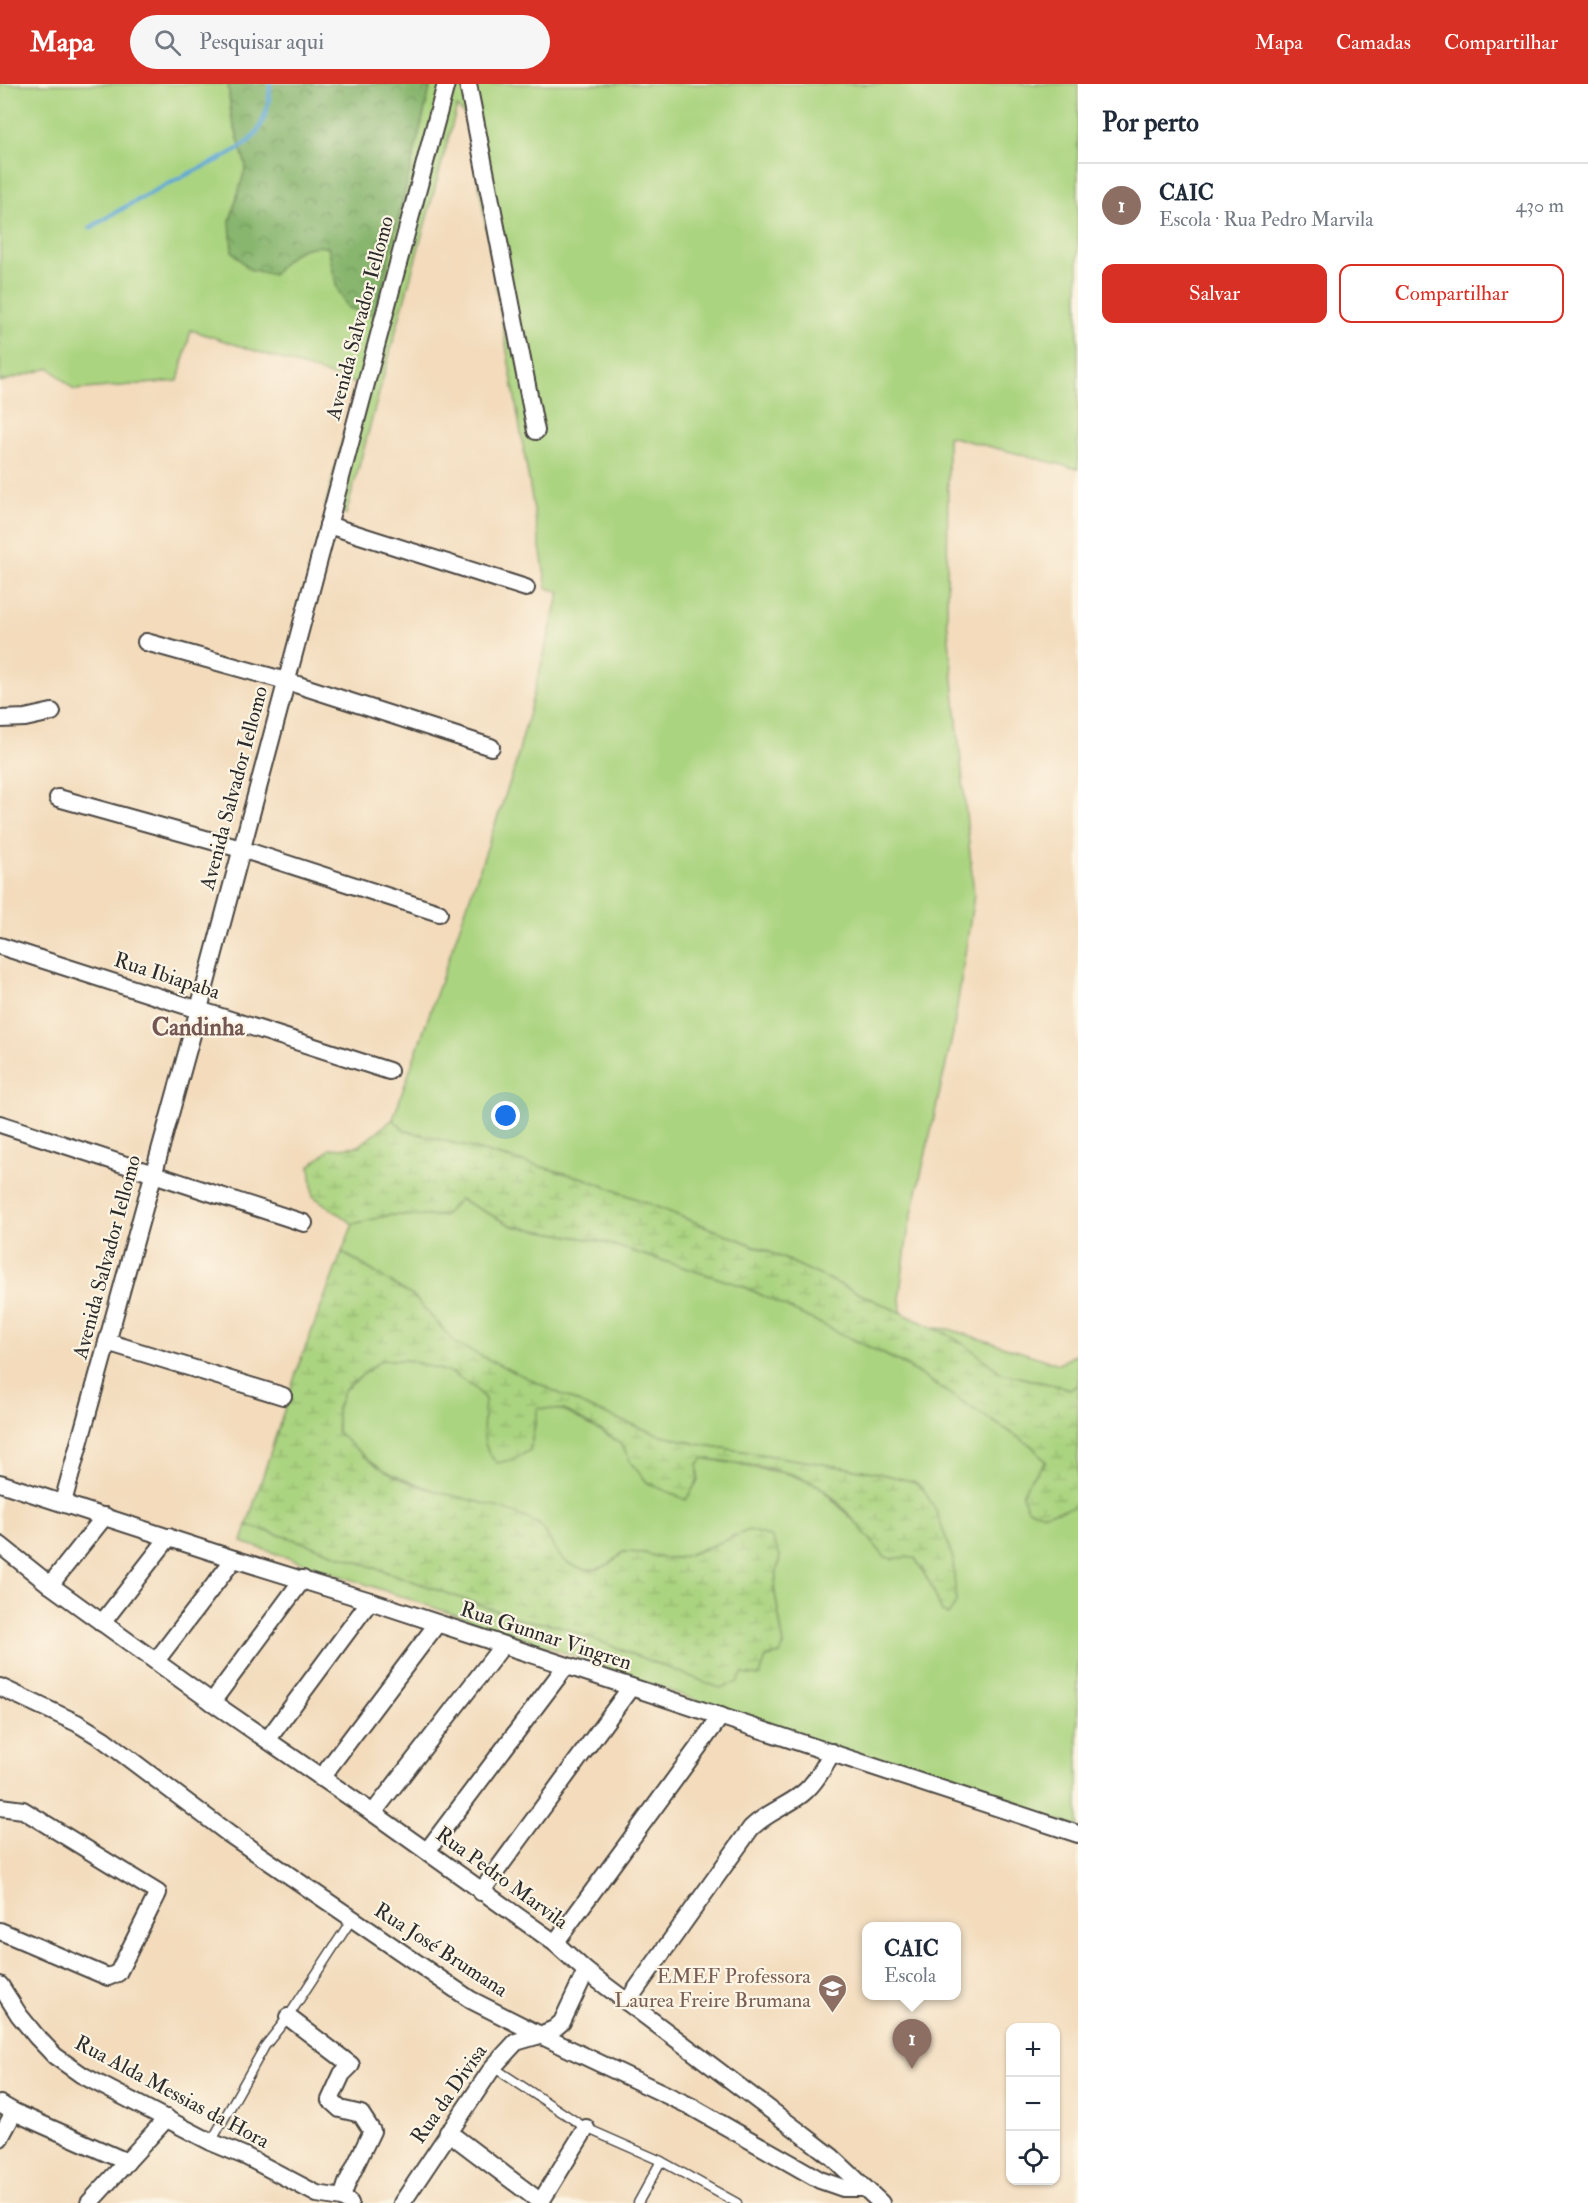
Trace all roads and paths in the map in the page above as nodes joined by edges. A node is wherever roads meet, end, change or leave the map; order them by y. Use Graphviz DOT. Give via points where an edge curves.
graph roads {
  1 [pos="446,84"];
  2 [pos="468,84"];
  3 [pos="536,431"];
  4 [pos="328,525"];
  5 [pos="526,588"];
  6 [pos="146,642"];
  7 [pos="286,681"];
  8 [pos="52,712"];
  9 [pos="0,718"];
  10 [pos="491,747"];
  11 [pos="58,798"];
  12 [pos="241,849"];
  13 [pos="439,913"];
  14 [pos="0,946"];
  15 [pos="198,1009"];
  16 [pos="389,1071"];
  17 [pos="0,1124"];
  18 [pos="154,1173"];
  19 [pos="304,1223"];
  20 [pos="107,1342"];
  21 [pos="283,1396"];
  22 [pos="0,1483"];
  23 [pos="63,1502"];
  24 [pos="105,1516"];
  25 [pos="169,1538"];
  26 [pos="0,1545"];
  27 [pos="234,1559"];
  28 [pos="303,1579"];
  29 [pos="50,1585"];
  30 [pos="370,1601"];
  31 [pos="102,1623"];
  32 [pos="437,1624"];
  33 [pos="503,1645"];
  34 [pos="156,1661"];
  35 [pos="566,1666"];
  36 [pos="0,1687"];
  37 [pos="631,1687"];
  38 [pos="212,1702"];
  39 [pos="721,1716"];
  40 [pos="268,1739"];
  41 [pos="832,1752"];
  42 [pos="321,1778"];
  43 [pos="0,1807"];
  44 [pos="373,1813"];
  45 [pos="1078,1834"];
  46 [pos="428,1851"];
  47 [pos="481,1892"];
  48 [pos="352,1919"];
  49 [pos="0,1930"];
  50 [pos="555,1943"];
  51 [pos="586,1971"];
  52 [pos="0,1985"];
  53 [pos="627,2002"];
  54 [pos="288,2017"];
  55 [pos="540,2035"];
  56 [pos="493,2067"];
  57 [pos="7,2108"];
  58 [pos="167,2118"];
  59 [pos="586,2127"];
  60 [pos="448,2132"];
  61 [pos="0,2138"];
  62 [pos="211,2142"];
  63 [pos="661,2161"];
  64 [pos="127,2162"];
  65 [pos="863,2188"];
  66 [pos="346,2201"];
  67 [pos="89,2203"];
  68 [pos="402,2203"];
  69 [pos="541,2203"];
  70 [pos="638,2203"];
  71 [pos="737,2203"];
  72 [pos="881,2203"];
  1 -- 4 [label="street, Avenida Salvador Iellomo"];
  2 -- 3 [label="street"];
  4 -- 5 [label="street"];
  4 -- 7 [label="street, Avenida Salvador Iellomo"];
  6 -- 7 [label="street"];
  7 -- 10 [label="street"];
  7 -- 12 [label="street, Avenida Salvador Iellomo"];
  8 -- 9 [label="street"];
  11 -- 12 [label="street"];
  12 -- 13 [label="street"];
  12 -- 15 [label="street, Avenida Salvador Iellomo"];
  14 -- 15 [label="street, Rua Ibiapaba"];
  15 -- 16 [label="street, Rua Ibiapaba"];
  15 -- 18 [label="street, Avenida Salvador Iellomo"];
  17 -- 18 [label="street"];
  18 -- 19 [label="street"];
  18 -- 20 [label="street, Avenida Salvador Iellomo"];
  20 -- 21 [label="street"];
  20 -- 23 [label="street, Avenida Salvador Iellomo"];
  22 -- 23 [label="street, Rua Gunnar Vingren"];
  23 -- 24 [label="street, Rua Gunnar Vingren"];
  24 -- 25 [label="street, Rua Gunnar Vingren"];
  24 -- 29 [label="street"];
  25 -- 27 [label="street, Rua Gunnar Vingren"];
  25 -- 31 [label="street"];
  26 -- 29 [label="street, Rua Pedro Marvila"];
  27 -- 28 [label="street, Rua Gunnar Vingren"];
  27 -- 34 [label="street"];
  28 -- 30 [label="street, Rua Gunnar Vingren"];
  28 -- 38 [label="street"];
  29 -- 31 [label="street, Rua Pedro Marvila"];
  30 -- 32 [label="street, Rua Gunnar Vingren"];
  30 -- 40 [label="street"];
  31 -- 34 [label="street, Rua Pedro Marvila"];
  32 -- 33 [label="street, Rua Gunnar Vingren"];
  32 -- 42 [label="street"];
  33 -- 35 [label="street, Rua Gunnar Vingren"];
  33 -- 44 [label="street"];
  34 -- 38 [label="street, Rua Pedro Marvila"];
  35 -- 37 [label="street, Rua Gunnar Vingren"];
  35 -- 46 [label="street"];
  36 -- 48 [label="street, Rua José Brumana" via="103,1738 229,1834"];
  37 -- 39 [label="street, Rua Gunnar Vingren"];
  37 -- 47 [label="street"];
  38 -- 40 [label="street, Rua Pedro Marvila"];
  39 -- 41 [label="street, Rua Gunnar Vingren"];
  39 -- 50 [label="street"];
  40 -- 42 [label="street, Rua Pedro Marvila"];
  41 -- 45 [label="street, Rua Gunnar Vingren"];
  41 -- 53 [label="street" via="806,1790 751,1828"];
  42 -- 44 [label="street, Rua Pedro Marvila"];
  43 -- 49 [label="street" via="23,1810 158,1893 114,1976 108,1977"];
  44 -- 46 [label="street, Rua Pedro Marvila"];
  46 -- 47 [label="street, Rua Pedro Marvila"];
  47 -- 50 [label="street, Rua Pedro Marvila"];
  48 -- 54 [label="lane"];
  48 -- 55 [label="street, Rua José Brumana" via="471,2000"];
  50 -- 51 [label="street, Rua Pedro Marvila"];
  51 -- 53 [label="street, Rua Pedro Marvila"];
  51 -- 55 [label="street, Rua da Divisa" via="562,2022"];
  52 -- 58 [label="street, Rua Alda Messias da Hora" via="19,2015 55,2056"];
  53 -- 65 [label="street, Rua Pedro Marvila" via="832,2157"];
  54 -- 62 [label="lane" via="265,2046"];
  54 -- 66 [label="street" via="351,2065 342,2074 330,2100 340,2109 361,2114 372,2131 347,2183"];
  55 -- 56 [label="street, Rua da Divisa" via="516,2042"];
  55 -- 65 [label="street, Rua José Brumana" via="690,2106 820,2180 843,2188"];
  56 -- 59 [label="lane"];
  56 -- 60 [label="street, Rua da Divisa"];
  57 -- 61 [label="street"];
  57 -- 64 [label="street"];
  58 -- 62 [label="street, Rua Alda Messias da Hora"];
  58 -- 64 [label="street"];
  59 -- 63 [label="lane"];
  59 -- 69 [label="street"];
  60 -- 68 [label="street, Rua da Divisa"];
  60 -- 69 [label="street"];
  62 -- 66 [label="street, Rua Alda Messias da Hora" via="317,2194"];
  63 -- 70 [label="lane"];
  63 -- 71 [label="lane"];
  64 -- 67 [label="street"];
  65 -- 72 [label="street"];
}
